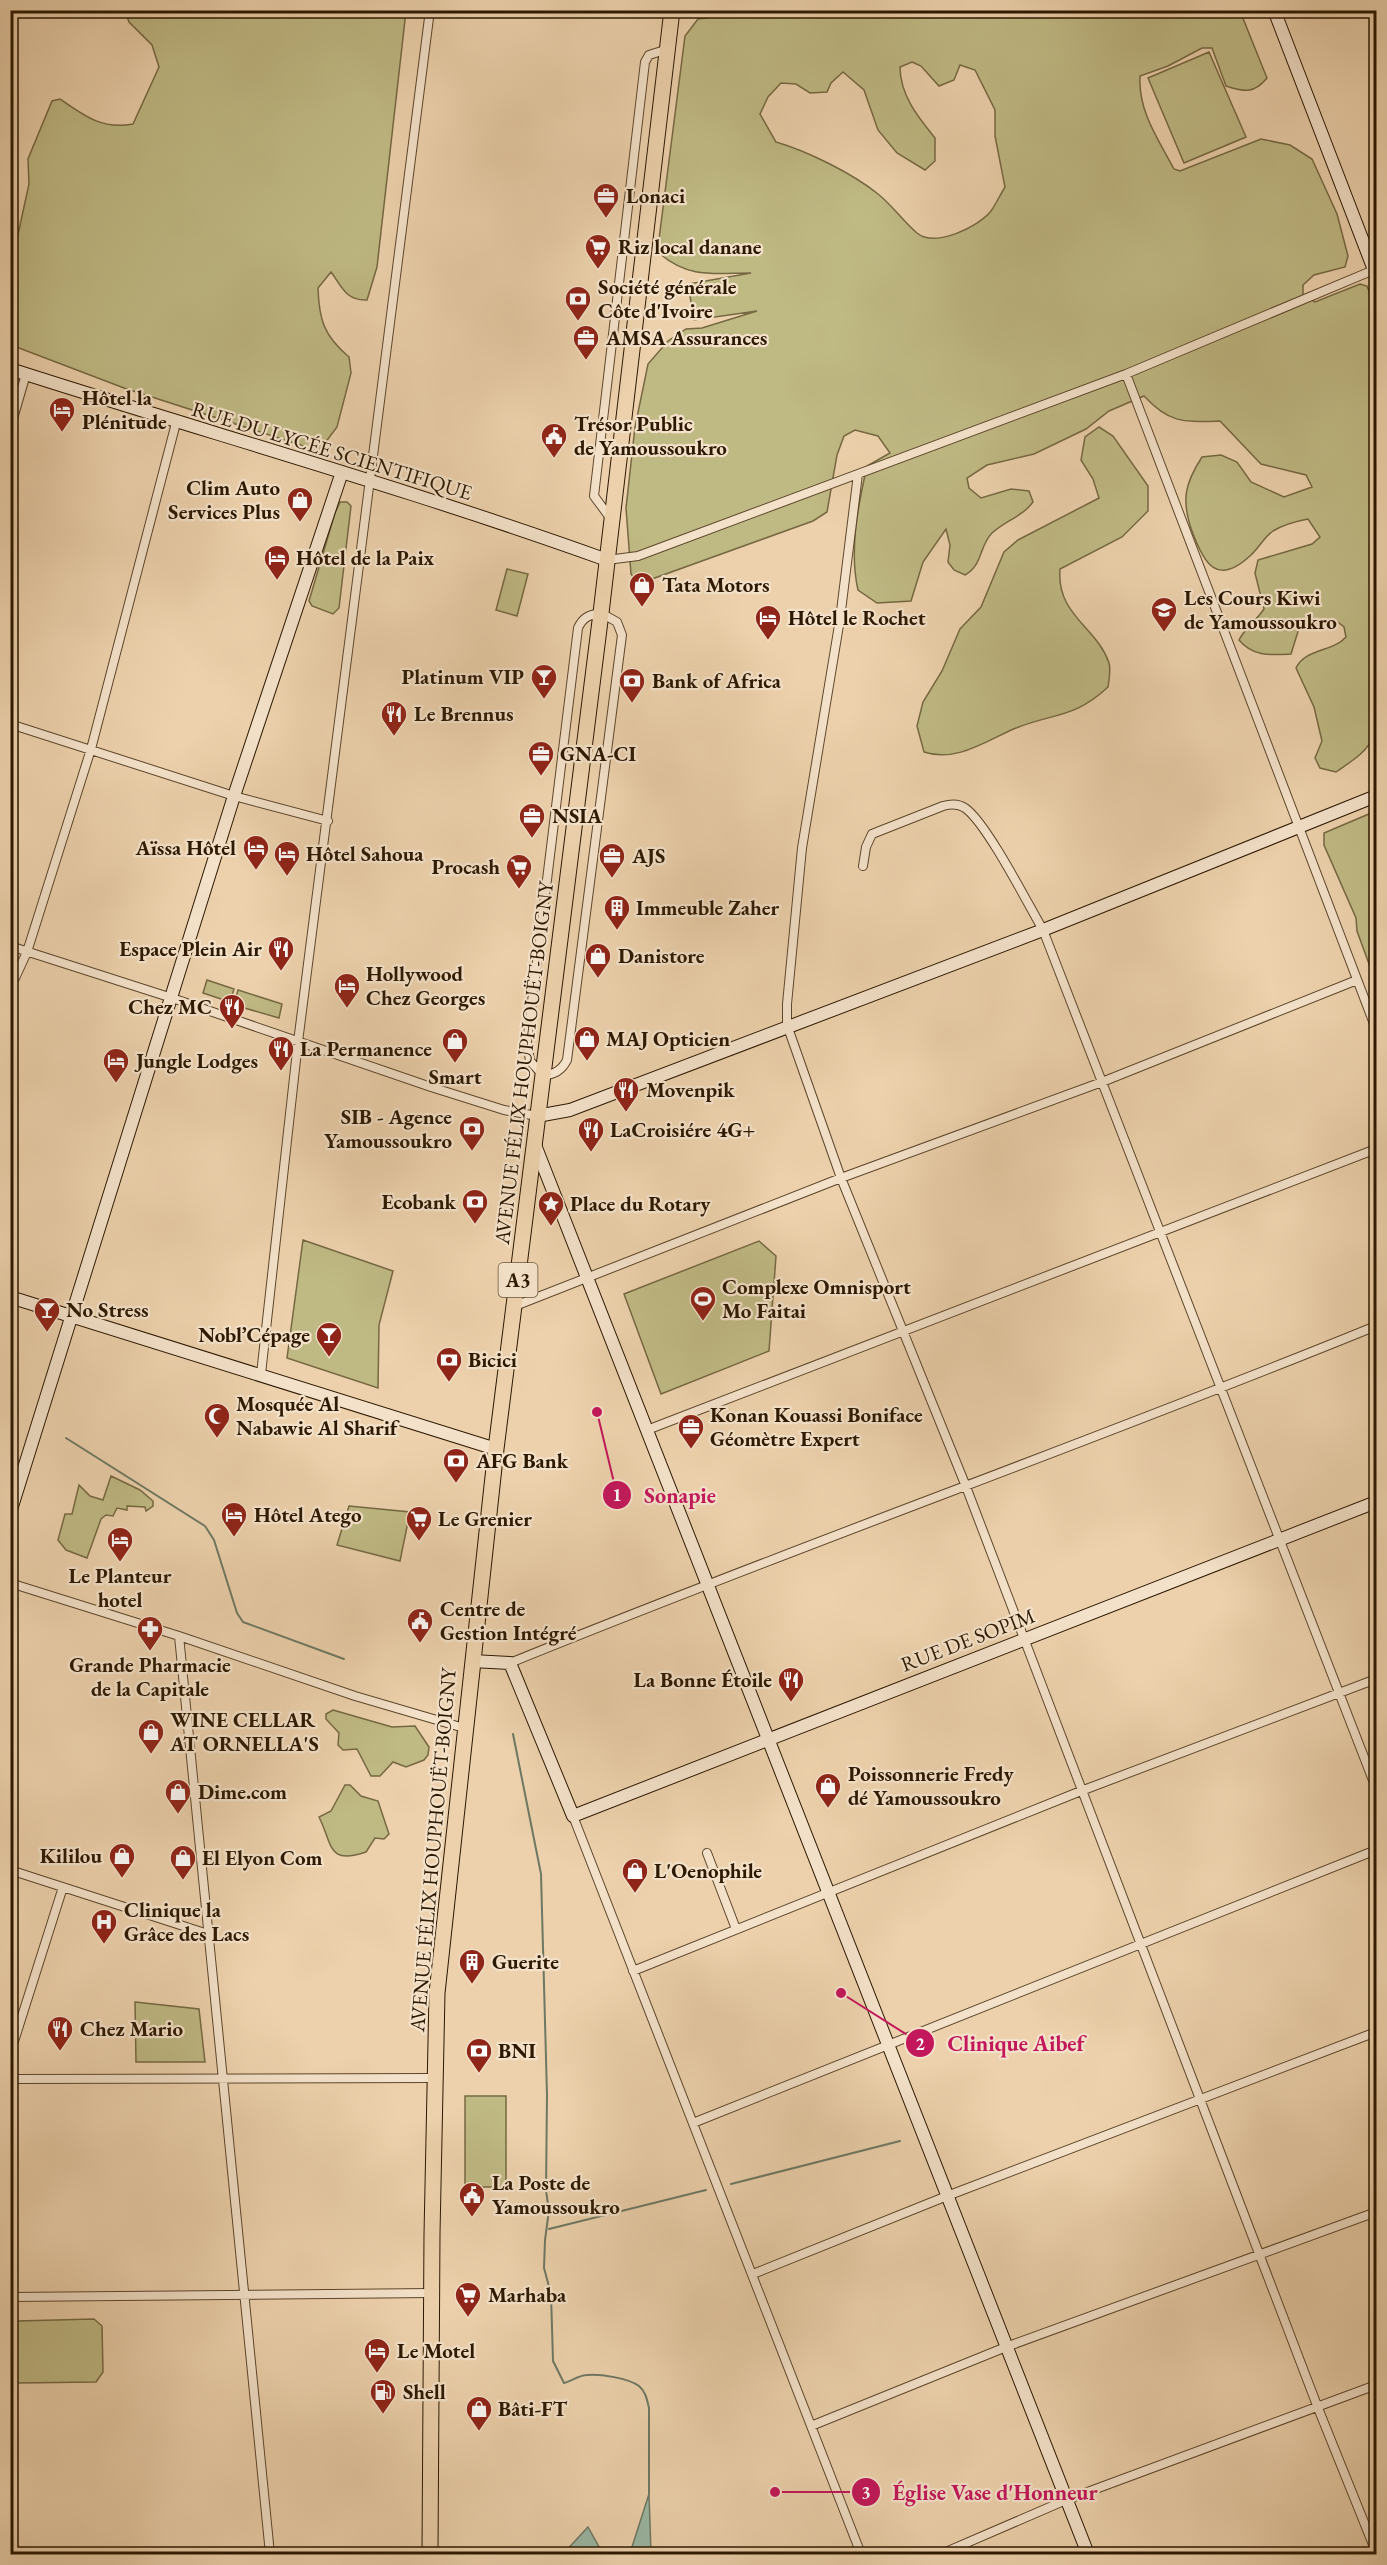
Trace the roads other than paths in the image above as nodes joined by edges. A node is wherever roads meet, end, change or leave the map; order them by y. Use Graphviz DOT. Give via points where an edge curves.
graph roads {
  1 [pos="430,10"];
  2 [pos="672,10"];
  3 [pos="1274,10"];
  4 [pos="668,48"];
  5 [pos="1376,271"];
  6 [pos="10,369"];
  7 [pos="26,374"];
  8 [pos="1126,374"];
  9 [pos="176,423"];
  10 [pos="10,429"];
  11 [pos="342,472"];
  12 [pos="858,474"];
  13 [pos="372,482"];
  14 [pos="611,519"];
  15 [pos="607,560"];
  16 [pos="601,613"];
  17 [pos="10,724"];
  18 [pos="91,750"];
  19 [pos="234,796"];
  20 [pos="1377,796"];
  21 [pos="328,821"];
  22 [pos="1301,826"];
  23 [pos="863,866"];
  24 [pos="1043,930"];
  25 [pos="10,946"];
  26 [pos="27,952"];
  27 [pos="1357,980"];
  28 [pos="10,989"];
  29 [pos="172,998"];
  30 [pos="787,1025"];
  31 [pos="1377,1029"];
  32 [pos="298,1042"];
  33 [pos="543,1075"];
  34 [pos="1102,1082"];
  35 [pos="537,1116"];
  36 [pos="534,1144"];
  37 [pos="1377,1149"];
  38 [pos="841,1178"];
  39 [pos="1160,1233"];
  40 [pos="586,1277"];
  41 [pos="10,1297"];
  42 [pos="515,1306"];
  43 [pos="71,1316"];
  44 [pos="1377,1326"];
  45 [pos="903,1331"];
  46 [pos="261,1374"];
  47 [pos="1222,1389"];
  48 [pos="647,1430"];
  49 [pos="496,1449"];
  50 [pos="965,1485"];
  51 [pos="1377,1502"];
  52 [pos="10,1513"];
  53 [pos="1279,1541"];
  54 [pos="10,1583"];
  55 [pos="707,1583"];
  56 [pos="179,1636"];
  57 [pos="1023,1640"];
  58 [pos="472,1661"];
  59 [pos="510,1663"];
  60 [pos="1377,1679"];
  61 [pos="1339,1694"];
  62 [pos="464,1728"];
  63 [pos="768,1740"];
  64 [pos="1377,1788"];
  65 [pos="1081,1791"];
  66 [pos="573,1816"];
  67 [pos="1377,1850"];
  68 [pos="707,1853"];
  69 [pos="10,1870"];
  70 [pos="63,1887"];
  71 [pos="828,1893"];
  72 [pos="736,1929"];
  73 [pos="208,1934"];
  74 [pos="1139,1943"];
  75 [pos="633,1971"];
  76 [pos="1377,2032"];
  77 [pos="888,2045"];
  78 [pos="10,2054"];
  79 [pos="434,2078"];
  80 [pos="10,2079"];
  81 [pos="223,2079"];
  82 [pos="1199,2098"];
  83 [pos="693,2123"];
  84 [pos="947,2196"];
  85 [pos="1377,2212"];
  86 [pos="1260,2257"];
  87 [pos="753,2274"];
  88 [pos="431,2293"];
  89 [pos="244,2296"];
  90 [pos="10,2297"];
  91 [pos="1006,2347"];
  92 [pos="1377,2385"];
  93 [pos="1318,2408"];
  94 [pos="811,2426"];
  95 [pos="1066,2500"];
  96 [pos="1377,2552"];
  97 [pos="270,2554"];
  98 [pos="430,2554"];
  99 [pos="861,2554"];
  100 [pos="940,2554"];
  101 [pos="1088,2554"];
  1 -- 13 [label="street"];
  2 -- 4 [label="highway, AVENUE FÉLIX HOUPHOUËT-BOIGNY / A3"];
  3 -- 5 [label="street"];
  4 -- 14 [label="highway, AVENUE FÉLIX HOUPHOUËT-BOIGNY / A3"];
  4 -- 14 [label="street" via="650,55 645,62 594,496"];
  5 -- 8 [label="street"];
  6 -- 7 [label="street, RUE DU LYCÉE SCIENTIFIQUE"];
  7 -- 9 [label="street, RUE DU LYCÉE SCIENTIFIQUE"];
  7 -- 10 [label="street"];
  8 -- 12 [label="street"];
  8 -- 22 [label="street"];
  9 -- 11 [label="street, RUE DU LYCÉE SCIENTIFIQUE"];
  9 -- 18 [label="street"];
  11 -- 13 [label="street, RUE DU LYCÉE SCIENTIFIQUE"];
  11 -- 19 [label="street"];
  12 -- 15 [label="street" via="638,556"];
  12 -- 30 [label="street" via="840,620 802,848"];
  13 -- 15 [label="street, RUE DU LYCÉE SCIENTIFIQUE"];
  13 -- 21 [label="street"];
  14 -- 15 [label="highway, AVENUE FÉLIX HOUPHOUËT-BOIGNY / A3"];
  15 -- 16 [label="highway, AVENUE FÉLIX HOUPHOUËT-BOIGNY / A3"];
  16 -- 33 [label="highway, AVENUE FÉLIX HOUPHOUËT-BOIGNY / A3"];
  16 -- 33 [label="street" via="581,621 576,640 527,1042 530,1062"];
  16 -- 33 [label="street" via="617,622 622,635 584,945 567,1060 560,1070"];
  17 -- 18 [label="street"];
  18 -- 19 [label="street"];
  18 -- 26 [label="street"];
  19 -- 21 [label="street"];
  19 -- 29 [label="street"];
  20 -- 22 [label="street"];
  21 -- 32 [label="street"];
  22 -- 24 [label="street"];
  22 -- 27 [label="street"];
  23 -- 24 [label="street" via="872,834 943,806 965,807 983,826"];
  24 -- 30 [label="street"];
  24 -- 34 [label="street"];
  25 -- 26 [label="street"];
  26 -- 28 [label="street"];
  26 -- 29 [label="street"];
  27 -- 31 [label="street"];
  27 -- 34 [label="street"];
  29 -- 32 [label="street"];
  29 -- 43 [label="street"];
  30 -- 35 [label="street" via="570,1110"];
  30 -- 38 [label="street"];
  32 -- 35 [label="street" via="504,1110"];
  32 -- 46 [label="street"];
  33 -- 35 [label="highway, AVENUE FÉLIX HOUPHOUËT-BOIGNY / A3"];
  34 -- 38 [label="street"];
  34 -- 39 [label="street"];
  35 -- 36 [label="highway, AVENUE FÉLIX HOUPHOUËT-BOIGNY / A3"];
  36 -- 40 [label="street"];
  36 -- 42 [label="highway, AVENUE FÉLIX HOUPHOUËT-BOIGNY / A3"];
  37 -- 39 [label="street"];
  38 -- 40 [label="street"];
  38 -- 45 [label="street"];
  39 -- 45 [label="street"];
  39 -- 47 [label="street"];
  40 -- 42 [label="street"];
  40 -- 48 [label="street"];
  41 -- 43 [label="street"];
  42 -- 49 [label="highway, AVENUE FÉLIX HOUPHOUËT-BOIGNY / A3"];
  43 -- 46 [label="street"];
  43 -- 52 [label="street"];
  44 -- 47 [label="street"];
  45 -- 48 [label="street"];
  45 -- 50 [label="street"];
  46 -- 49 [label="street"];
  47 -- 50 [label="street"];
  47 -- 53 [label="street"];
  48 -- 55 [label="street"];
  49 -- 58 [label="highway, AVENUE FÉLIX HOUPHOUËT-BOIGNY / A3"];
  50 -- 55 [label="street"];
  50 -- 57 [label="street"];
  51 -- 53 [label="street, RUE DE SOPIM"];
  53 -- 57 [label="street, RUE DE SOPIM"];
  53 -- 61 [label="street"];
  54 -- 56 [label="street"];
  55 -- 59 [label="street"];
  55 -- 63 [label="street"];
  56 -- 62 [label="street" via="355,1696"];
  56 -- 73 [label="street"];
  57 -- 63 [label="street, RUE DE SOPIM"];
  57 -- 65 [label="street"];
  58 -- 59 [label="street"];
  58 -- 62 [label="highway, AVENUE FÉLIX HOUPHOUËT-BOIGNY / A3"];
  59 -- 66 [label="street"];
  60 -- 61 [label="street"];
  61 -- 64 [label="street"];
  61 -- 65 [label="street"];
  62 -- 79 [label="highway, AVENUE FÉLIX HOUPHOUËT-BOIGNY / A3" via="437,1993"];
  63 -- 66 [label="street, RUE DE SOPIM"];
  63 -- 71 [label="street"];
  65 -- 71 [label="street"];
  65 -- 74 [label="street"];
  66 -- 75 [label="street"];
  67 -- 74 [label="street"];
  68 -- 72 [label="street"];
  69 -- 70 [label="street"];
  70 -- 73 [label="street"];
  70 -- 78 [label="street"];
  71 -- 72 [label="street"];
  71 -- 77 [label="street"];
  72 -- 75 [label="street"];
  73 -- 81 [label="street"];
  74 -- 77 [label="street"];
  74 -- 82 [label="street"];
  75 -- 83 [label="street"];
  76 -- 82 [label="street"];
  77 -- 83 [label="street"];
  77 -- 84 [label="street"];
  79 -- 81 [label="street"];
  79 -- 88 [label="highway, AVENUE FÉLIX HOUPHOUËT-BOIGNY / A3"];
  80 -- 81 [label="street"];
  81 -- 89 [label="street"];
  82 -- 84 [label="street"];
  82 -- 86 [label="street"];
  83 -- 87 [label="street"];
  84 -- 87 [label="street"];
  84 -- 91 [label="street"];
  85 -- 86 [label="street"];
  86 -- 91 [label="street"];
  86 -- 93 [label="street"];
  87 -- 94 [label="street"];
  88 -- 89 [label="street"];
  88 -- 98 [label="highway, AVENUE FÉLIX HOUPHOUËT-BOIGNY / A3"];
  89 -- 90 [label="street"];
  89 -- 97 [label="street"];
  91 -- 94 [label="street"];
  91 -- 95 [label="street"];
  92 -- 93 [label="street"];
  93 -- 95 [label="street"];
  93 -- 96 [label="street"];
  94 -- 99 [label="street"];
  95 -- 100 [label="street"];
  95 -- 101 [label="street"];
}
